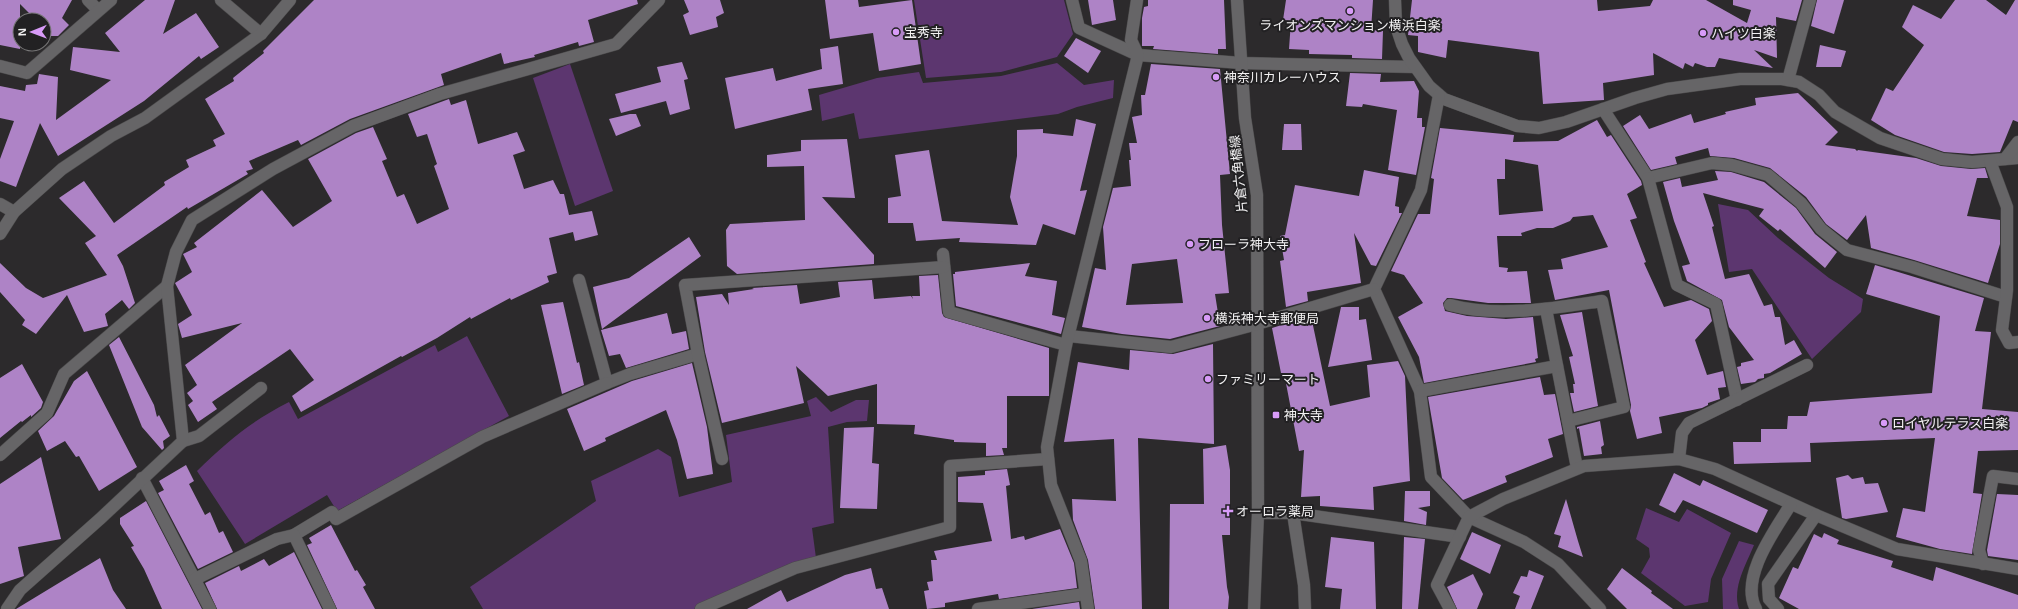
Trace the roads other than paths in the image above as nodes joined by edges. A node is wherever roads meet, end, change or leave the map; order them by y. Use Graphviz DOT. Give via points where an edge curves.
graph roads {
  1 [pos="88,0"];
  2 [pos="111,0"];
  3 [pos="221,0"];
  4 [pos="290,0"];
  5 [pos="658,0"];
  6 [pos="1072,0"];
  7 [pos="1137,0"];
  8 [pos="1237,0"];
  9 [pos="1394,0"];
  10 [pos="1810,0"];
  11 [pos="98,10"];
  12 [pos="261,34"];
  13 [pos="1138,55"];
  14 [pos="1241,63"];
  15 [pos="0,66"];
  16 [pos="1415,67"];
  17 [pos="1788,80"];
  18 [pos="1439,95"];
  19 [pos="1603,109"];
  20 [pos="2018,142"];
  21 [pos="2018,158"];
  22 [pos="2005,159"];
  23 [pos="1990,161"];
  24 [pos="1648,178"];
  25 [pos="0,204"];
  26 [pos="14,212"];
  27 [pos="0,234"];
  28 [pos="943,254"];
  29 [pos="944,267"];
  30 [pos="579,280"];
  31 [pos="167,286"];
  32 [pos="1374,289"];
  33 [pos="2006,297"];
  34 [pos="1450,305"];
  35 [pos="1546,310"];
  36 [pos="1257,324"];
  37 [pos="1067,340"];
  38 [pos="2018,342"];
  39 [pos="698,354"];
  40 [pos="1807,365"];
  41 [pos="1557,366"];
  42 [pos="607,383"];
  43 [pos="261,388"];
  44 [pos="1420,391"];
  45 [pos="1737,400"];
  46 [pos="1568,421"];
  47 [pos="183,441"];
  48 [pos="0,455"];
  49 [pos="722,459"];
  50 [pos="1048,459"];
  51 [pos="1679,459"];
  52 [pos="1578,468"];
  53 [pos="142,478"];
  54 [pos="2018,479"];
  55 [pos="1791,504"];
  56 [pos="1258,513"];
  57 [pos="1293,513"];
  58 [pos="1816,515"];
  59 [pos="1470,517"];
  60 [pos="294,535"];
  61 [pos="1460,537"];
  62 [pos="1983,564"];
  63 [pos="2018,569"];
  64 [pos="194,579"];
  65 [pos="1085,594"];
  66 [pos="7,609"];
  67 [pos="210,609"];
  68 [pos="330,609"];
  69 [pos="701,609"];
  70 [pos="978,609"];
  71 [pos="1088,609"];
  72 [pos="1254,609"];
  73 [pos="1306,609"];
  74 [pos="1450,609"];
  75 [pos="1600,609"];
  76 [pos="1756,609"];
  77 [pos="1778,609"];
  1 -- 11 [label="street"];
  2 -- 11 [label="street"];
  3 -- 12 [label="street"];
  4 -- 12 [label="street"];
  5 -- 31 [label="street" via="616,44 440,94 388,112 353,126 273,169 192,220 176,252"];
  6 -- 13 [label="street" via="1079,28"];
  7 -- 13 [label="street" via="1131,40"];
  8 -- 14 [label="street, 片倉六角橋線"];
  9 -- 16 [label="street" via="1396,26 1402,44"];
  10 -- 17 [label="street"];
  11 -- 15 [label="street" via="27,73"];
  12 -- 26 [label="street" via="145,118 111,136 62,168"];
  13 -- 14 [label="street"];
  13 -- 37 [label="street"];
  14 -- 16 [label="street"];
  14 -- 36 [label="street, 片倉六角橋線" via="1257,195"];
  16 -- 18 [label="street"];
  17 -- 19 [label="street" via="1740,79 1667,89"];
  17 -- 23 [label="street" via="1799,82 1819,95 1835,112 1880,138 1942,159"];
  18 -- 19 [label="street" via="1463,108 1517,126 1539,128"];
  18 -- 32 [label="street" via="1421,190"];
  19 -- 24 [label="street"];
  20 -- 22 [label="street"];
  21 -- 22 [label="street"];
  22 -- 23 [label="street"];
  23 -- 33 [label="street" via="2007,207"];
  24 -- 33 [label="street" via="1712,163 1732,165 1768,175 1802,202 1821,229 1847,250 1912,267"];
  24 -- 45 [label="street" via="1677,285 1716,304"];
  25 -- 26 [label="street"];
  26 -- 27 [label="street"];
  28 -- 29 [label="street"];
  29 -- 37 [label="street" via="949,312"];
  29 -- 39 [label="street" via="685,285"];
  30 -- 42 [label="street"];
  31 -- 47 [label="street"];
  31 -- 48 [label="street" via="64,374 47,413"];
  32 -- 36 [label="street"];
  32 -- 44 [label="street"];
  33 -- 38 [label="street" via="2002,330 2009,342"];
  34 -- 35 [label="street" via="1470,310"];
  35 -- 41 [label="street"];
  35 -- 46 [label="street" via="1602,301 1624,407"];
  36 -- 37 [label="street" via="1171,347"];
  36 -- 56 [label="street, 片倉六角橋線"];
  37 -- 50 [label="street" via="1047,447"];
  39 -- 42 [label="street"];
  39 -- 49 [label="street"];
  40 -- 45 [label="street"];
  41 -- 44 [label="street"];
  41 -- 46 [label="street"];
  42 -- 60 [label="street" via="482,437 336,519 332,512"];
  43 -- 47 [label="street" via="199,436"];
  44 -- 59 [label="street" via="1431,477"];
  45 -- 51 [label="street" via="1689,423 1682,432"];
  46 -- 52 [label="street"];
  47 -- 53 [label="street"];
  50 -- 65 [label="street" via="1051,485 1081,561"];
  50 -- 69 [label="street" via="950,466 950,527 795,568"];
  51 -- 52 [label="street"];
  51 -- 55 [label="street" via="1715,469"];
  52 -- 59 [label="street" via="1503,499"];
  53 -- 64 [label="street"];
  53 -- 66 [label="street" via="20,590"];
  54 -- 62 [label="street" via="1994,476 1979,550"];
  55 -- 58 [label="street"];
  55 -- 76 [label="street" via="1757,562 1752,584"];
  56 -- 57 [label="street"];
  56 -- 72 [label="street, 片倉六角橋線"];
  57 -- 61 [label="street"];
  57 -- 73 [label="street"];
  58 -- 62 [label="street" via="1896,549"];
  58 -- 77 [label="street" via="1768,584 1769,599"];
  59 -- 61 [label="street"];
  59 -- 75 [label="street" via="1524,542 1558,564"];
  60 -- 64 [label="street" via="277,539"];
  60 -- 68 [label="street"];
  61 -- 74 [label="street" via="1437,585"];
  62 -- 63 [label="street"];
  64 -- 67 [label="street"];
  65 -- 70 [label="street"];
  65 -- 71 [label="street"];
}
